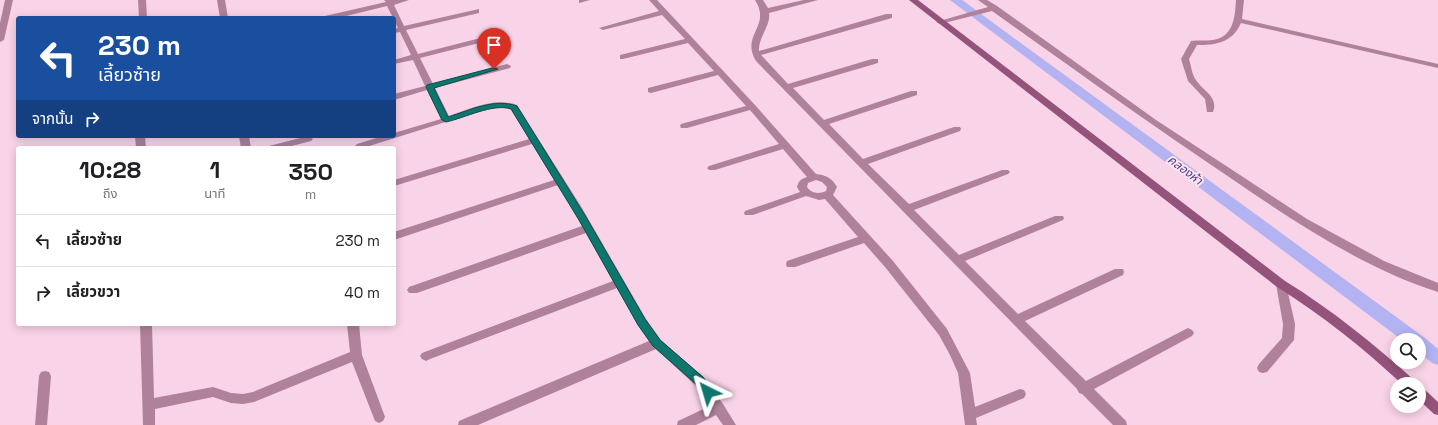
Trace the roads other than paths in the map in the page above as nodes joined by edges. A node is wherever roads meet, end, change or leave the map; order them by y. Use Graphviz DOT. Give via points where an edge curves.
graph roads {
  1 [pos="9,0"];
  2 [pos="142,0"];
  3 [pos="222,0"];
  4 [pos="405,0"];
  5 [pos="653,0"];
  6 [pos="759,0"];
  7 [pos="814,0"];
  8 [pos="914,0"];
  9 [pos="982,0"];
  10 [pos="1240,0"];
  11 [pos="389,2"];
  12 [pos="990,9"];
  13 [pos="476,11"];
  14 [pos="766,11"];
  15 [pos="664,12"];
  16 [pos="143,16"];
  17 [pos="224,16"];
  18 [pos="336,16"];
  19 [pos="394,16"];
  20 [pos="889,16"];
  21 [pos="1238,20"];
  22 [pos="943,21"];
  23 [pos="603,28"];
  24 [pos="398,30"];
  25 [pos="492,37"];
  26 [pos="0,40"];
  27 [pos="690,40"];
  28 [pos="756,54"];
  29 [pos="415,57"];
  30 [pos="623,58"];
  31 [pos="874,61"];
  32 [pos="396,62"];
  33 [pos="507,66"];
  34 [pos="1438,66"];
  35 [pos="720,72"];
  36 [pos="430,87"];
  37 [pos="788,88"];
  38 [pos="651,90"];
  39 [pos="914,93"];
  40 [pos="396,96"];
  41 [pos="752,107"];
  42 [pos="1210,110"];
  43 [pos="446,120"];
  44 [pos="823,123"];
  45 [pos="684,126"];
  46 [pos="957,129"];
  47 [pos="396,135"];
  48 [pos="386,138"];
  49 [pos="308,139"];
  50 [pos="534,140"];
  51 [pos="785,145"];
  52 [pos="280,146"];
  53 [pos="360,146"];
  54 [pos="861,163"];
  55 [pos="712,168"];
  56 [pos="1005,172"];
  57 [pos="813,177"];
  58 [pos="560,181"];
  59 [pos="396,182"];
  60 [pos="806,193"];
  61 [pos="827,195"];
  62 [pos="907,209"];
  63 [pos="749,213"];
  64 [pos="1059,218"];
  65 [pos="588,228"];
  66 [pos="396,235"];
  67 [pos="866,238"];
  68 [pos="957,260"];
  69 [pos="791,264"];
  70 [pos="1119,272"];
  71 [pos="618,283"];
  72 [pos="1281,284"];
  73 [pos="1438,288"];
  74 [pos="413,290"];
  75 [pos="1016,320"];
  76 [pos="146,326"];
  77 [pos="353,326"];
  78 [pos="1188,333"];
  79 [pos="657,343"];
  80 [pos="356,355"];
  81 [pos="426,356"];
  82 [pos="1263,368"];
  83 [pos="45,376"];
  84 [pos="1402,377"];
  85 [pos="1083,389"];
  86 [pos="1020,394"];
  87 [pos="1426,399"];
  88 [pos="149,405"];
  89 [pos="719,408"];
  90 [pos="1438,410"];
  91 [pos="379,417"];
  92 [pos="971,420"];
  93 [pos="40,425"];
  94 [pos="149,425"];
  95 [pos="464,425"];
  96 [pos="683,425"];
  97 [pos="730,425"];
  98 [pos="1121,425"];
  1 -- 26 [label="street"];
  2 -- 16 [label="street"];
  3 -- 17 [label="street"];
  4 -- 11 [label="street"];
  5 -- 15 [label="street"];
  6 -- 14 [label="street"];
  7 -- 14 [label="street"];
  8 -- 22 [label="street"];
  9 -- 12 [label="street"];
  10 -- 21 [label="street"];
  11 -- 18 [label="street"];
  11 -- 19 [label="street"];
  12 -- 22 [label="street"];
  12 -- 73 [label="street" via="1303,222 1380,264"];
  13 -- 24 [label="street"];
  14 -- 28 [label="street" via="766,17 754,41"];
  15 -- 23 [label="street"];
  15 -- 27 [label="street"];
  20 -- 28 [label="street"];
  21 -- 34 [label="street"];
  21 -- 42 [label="street" via="1229,37 1221,41 1194,43 1185,59 1192,81 1209,98"];
  22 -- 72 [label="street"];
  24 -- 29 [label="street"];
  25 -- 29 [label="street"];
  27 -- 30 [label="street"];
  27 -- 35 [label="street"];
  28 -- 37 [label="street"];
  29 -- 32 [label="street"];
  29 -- 36 [label="street"];
  31 -- 37 [label="street"];
  33 -- 36 [label="street"];
  35 -- 38 [label="street"];
  35 -- 41 [label="street"];
  36 -- 40 [label="street"];
  36 -- 43 [label="street"];
  37 -- 44 [label="street"];
  39 -- 44 [label="street"];
  41 -- 45 [label="street"];
  41 -- 51 [label="street"];
  43 -- 47 [label="street"];
  43 -- 50 [label="street" via="495,105 511,105"];
  44 -- 54 [label="street"];
  46 -- 54 [label="street"];
  48 -- 53 [label="street"];
  49 -- 52 [label="street"];
  50 -- 58 [label="street"];
  50 -- 59 [label="street"];
  51 -- 55 [label="street"];
  51 -- 57 [label="street"];
  54 -- 62 [label="street"];
  56 -- 62 [label="street"];
  57 -- 60 [label="street" via="802,184"];
  57 -- 61 [label="street" via="825,179 831,184 832,190"];
  58 -- 65 [label="street"];
  58 -- 66 [label="street"];
  60 -- 61 [label="street" via="819,197"];
  60 -- 63 [label="street"];
  61 -- 67 [label="street"];
  62 -- 68 [label="street"];
  64 -- 68 [label="street"];
  65 -- 71 [label="street"];
  65 -- 74 [label="street"];
  67 -- 69 [label="street"];
  67 -- 92 [label="street" via="889,264 955,353 964,373"];
  68 -- 75 [label="street"];
  70 -- 75 [label="street"];
  71 -- 79 [label="street"];
  71 -- 81 [label="street"];
  72 -- 82 [label="street" via="1289,324 1288,340"];
  72 -- 84 [label="street" via="1336,320"];
  75 -- 85 [label="street"];
  76 -- 88 [label="street"];
  77 -- 80 [label="street"];
  78 -- 85 [label="street"];
  79 -- 89 [label="street" via="700,381"];
  79 -- 95 [label="street"];
  80 -- 88 [label="street" via="254,397 231,398 212,392"];
  80 -- 91 [label="street"];
  83 -- 93 [label="street"];
  85 -- 98 [label="street"];
  86 -- 92 [label="street"];
  87 -- 90 [label="street"];
  88 -- 94 [label="street"];
  89 -- 96 [label="street"];
  89 -- 97 [label="street"];
}
